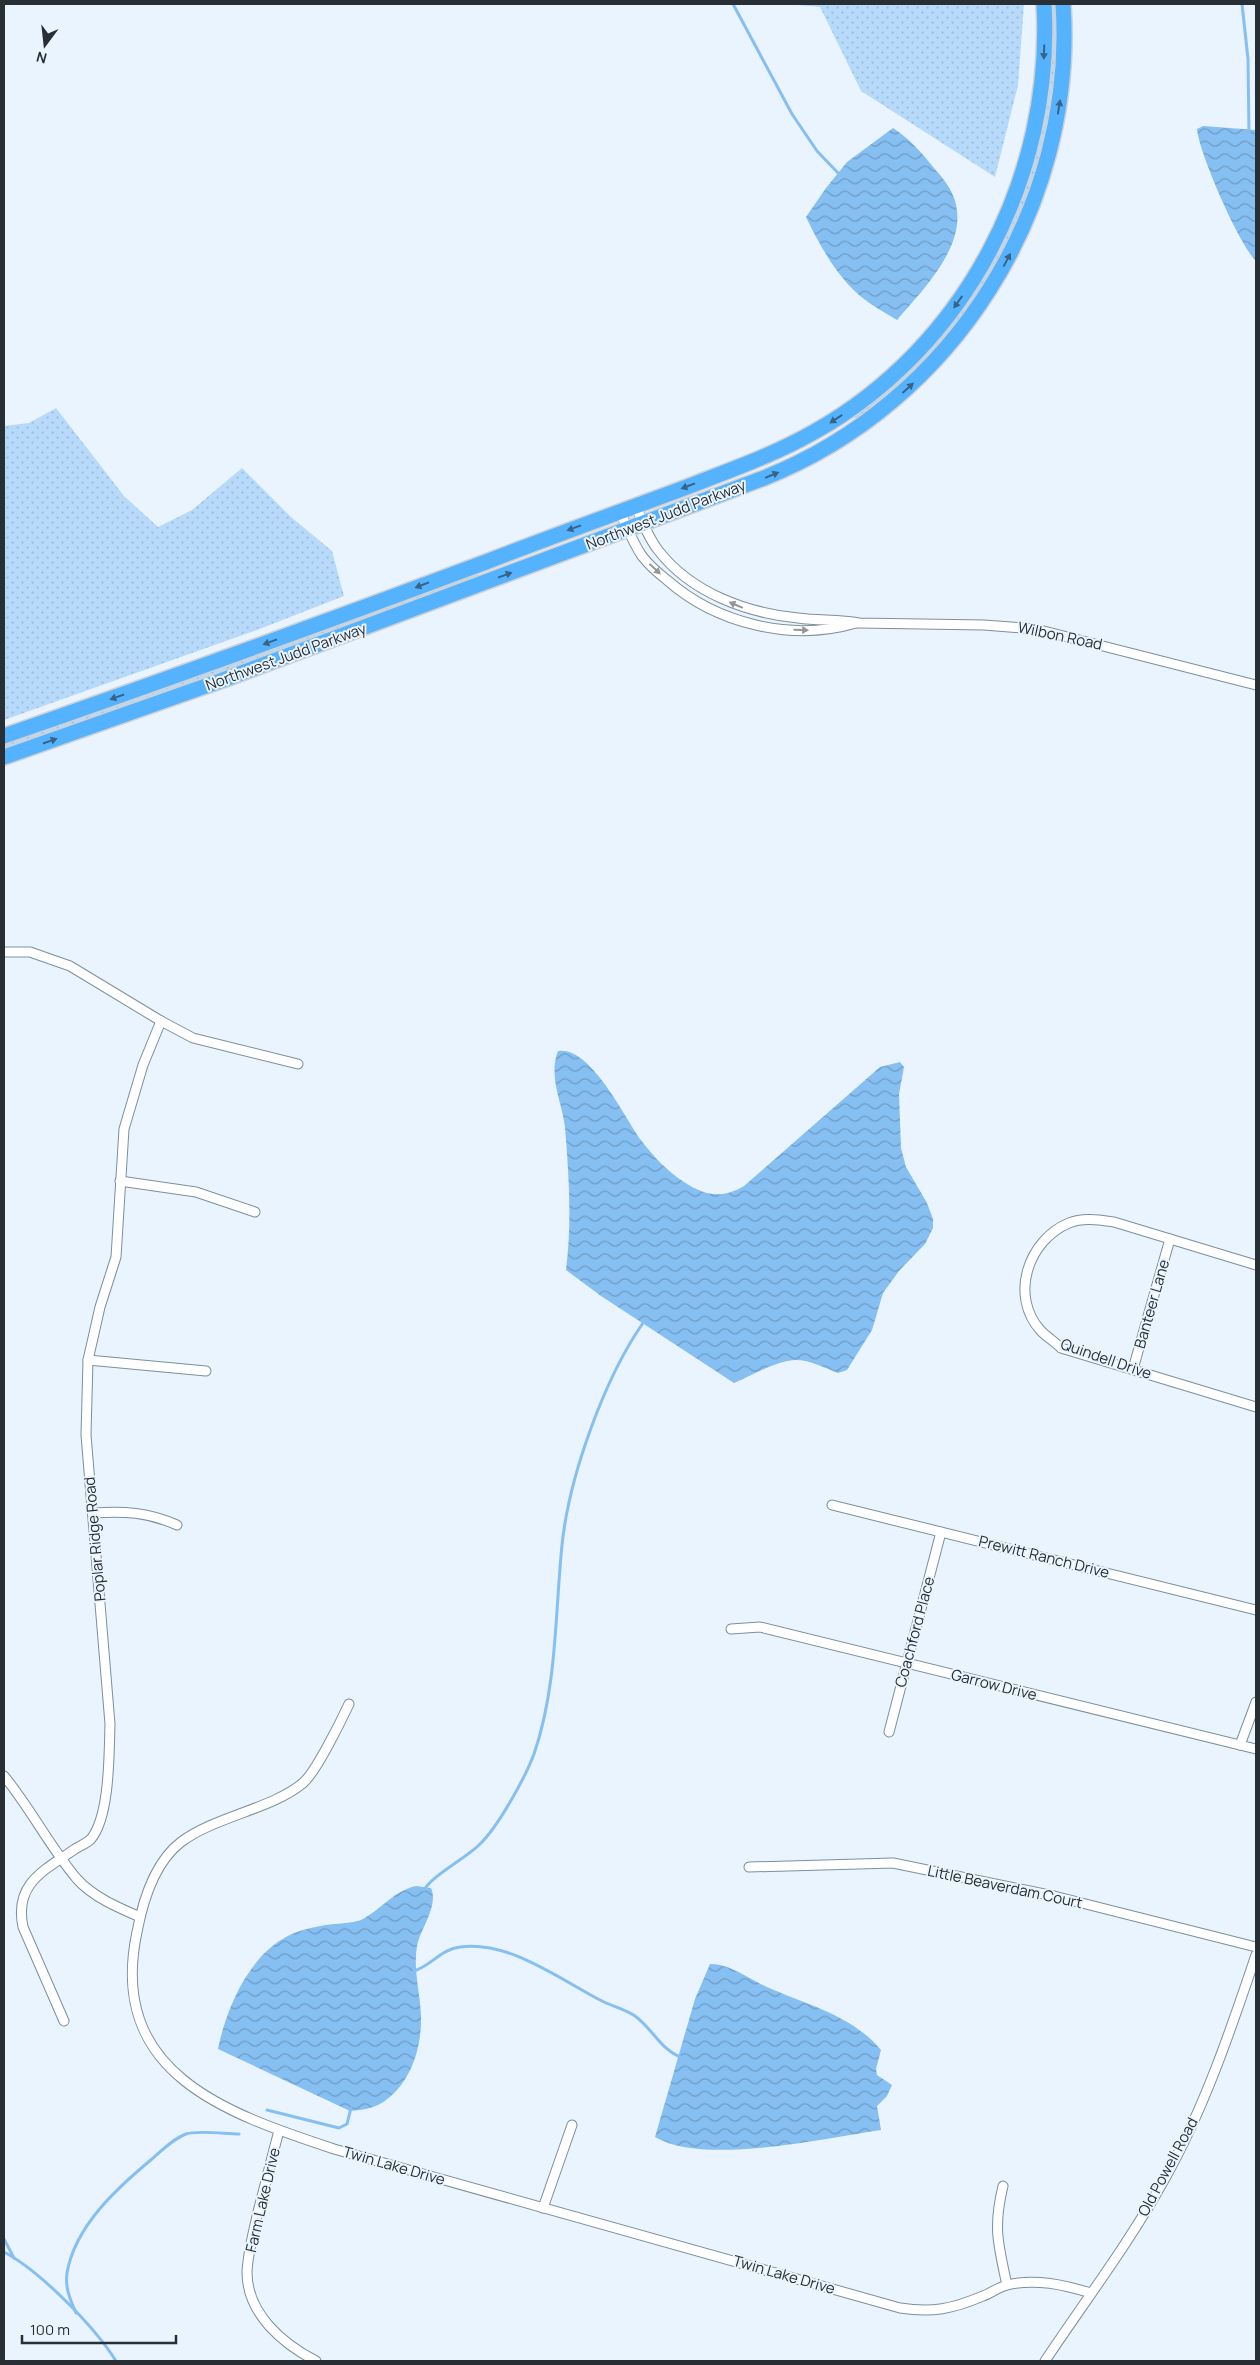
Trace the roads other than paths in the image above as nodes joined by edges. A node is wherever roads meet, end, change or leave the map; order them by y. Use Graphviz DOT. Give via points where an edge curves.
graph roads {
  1 [pos="1044,4"];
  2 [pos="1063,4"];
  3 [pos="636,506"];
  4 [pos="620,512"];
  5 [pos="643,524"];
  6 [pos="628,529"];
  7 [pos="859,623"];
  8 [pos="1256,685"];
  9 [pos="4,736"];
  10 [pos="4,757"];
  11 [pos="4,952"];
  12 [pos="161,1021"];
  13 [pos="298,1064"];
  14 [pos="120,1181"];
  15 [pos="255,1212"];
  16 [pos="1170,1239"];
  17 [pos="1256,1265"];
  18 [pos="88,1360"];
  19 [pos="1134,1370"];
  20 [pos="206,1371"];
  21 [pos="1256,1406"];
  22 [pos="832,1505"];
  23 [pos="93,1513"];
  24 [pos="177,1525"];
  25 [pos="941,1532"];
  26 [pos="1256,1610"];
  27 [pos="731,1630"];
  28 [pos="907,1664"];
  29 [pos="1256,1702"];
  30 [pos="349,1704"];
  31 [pos="889,1732"];
  32 [pos="1240,1745"];
  33 [pos="1256,1749"];
  34 [pos="4,1776"];
  35 [pos="63,1858"];
  36 [pos="749,1867"];
  37 [pos="140,1917"];
  38 [pos="1256,1947"];
  39 [pos="1256,1955"];
  40 [pos="64,2022"];
  41 [pos="572,2125"];
  42 [pos="279,2130"];
  43 [pos="1004,2186"];
  44 [pos="543,2208"];
  45 [pos="1007,2285"];
  46 [pos="1091,2293"];
  47 [pos="316,2361"];
  48 [pos="1045,2361"];
  1 -- 3 [label="highway, Northwest Judd Parkway, one-way" via="1042,80 1036,123 1012,206 966,291 938,328 882,385 817,431 776,452"];
  5 -- 2 [label="highway, Northwest Judd Parkway, one-way" via="773,475 818,453 893,402 948,347 998,276 1039,190 1060,99"];
  3 -- 4 [label="highway, Northwest Judd Parkway"];
  3 -- 5 [label="street, Wilbon Road"];
  4 -- 6 [label="street, Wilbon Road"];
  4 -- 9 [label="highway, Northwest Judd Parkway, one-way" via="212,664"];
  5 -- 6 [label="highway, Northwest Judd Parkway"];
  7 -- 5 [label="street, Wilbon Road, one-way" via="787,617 732,603 706,590 676,568 658,550"];
  6 -- 7 [label="street, Wilbon Road, one-way" via="642,557 657,572 690,598 722,614 756,625 788,630 842,628"];
  10 -- 6 [label="highway, Northwest Judd Parkway, one-way" via="220,681"];
  7 -- 8 [label="street, Wilbon Road" via="984,624 1036,629"];
  11 -- 12 [label="street" via="30,952 70,966"];
  12 -- 13 [label="street" via="193,1038"];
  12 -- 14 [label="street, Poplar Ridge Road" via="143,1065 124,1129"];
  14 -- 15 [label="street" via="196,1192"];
  14 -- 18 [label="street, Poplar Ridge Road" via="116,1256"];
  16 -- 17 [label="street, Quindell Drive"];
  16 -- 19 [label="street, Banteer Lane"];
  16 -- 19 [label="street, Quindell Drive" via="1114,1222 1093,1219 1070,1222 1047,1236 1031,1259 1024,1283 1026,1304 1040,1330 1062,1348"];
  18 -- 20 [label="street"];
  18 -- 23 [label="street, Poplar Ridge Road" via="86,1435"];
  19 -- 21 [label="street, Quindell Drive"];
  22 -- 25 [label="street, Prewitt Ranch Drive"];
  23 -- 24 [label="street" via="126,1511"];
  23 -- 35 [label="street, Poplar Ridge Road" via="110,1724 109,1758 103,1814 91,1839"];
  25 -- 26 [label="street, Prewitt Ranch Drive"];
  25 -- 28 [label="street, Coachford Place"];
  27 -- 28 [label="street, Garrow Drive" via="760,1628"];
  28 -- 31 [label="street, Coachford Place"];
  28 -- 32 [label="street, Garrow Drive"];
  29 -- 32 [label="street"];
  30 -- 37 [label="street, Twin Lake Drive" via="340,1725 304,1782 284,1795 210,1826 181,1843 156,1871"];
  32 -- 33 [label="street, Garrow Drive"];
  34 -- 35 [label="street"];
  35 -- 37 [label="street" via="78,1880 102,1898"];
  35 -- 40 [label="street, Poplar Ridge Road" via="40,1873 29,1886 22,1898 20,1913"];
  36 -- 38 [label="street, Little Beaverdam Court" via="893,1863 1054,1896"];
  37 -- 42 [label="street, Twin Lake Drive" via="131,1960 134,2007 148,2042 170,2070 211,2099"];
  39 -- 46 [label="street, Old Powell Road" via="1220,2060 1180,2150 1151,2203"];
  41 -- 44 [label="street"];
  42 -- 44 [label="street, Twin Lake Drive" via="334,2149"];
  42 -- 47 [label="street, Farm Lake Drive" via="252,2237 247,2273 252,2298 264,2319 294,2349"];
  43 -- 45 [label="street" via="998,2210 997,2239"];
  44 -- 45 [label="street, Twin Lake Drive" via="900,2308 924,2311 956,2307"];
  45 -- 46 [label="street, Twin Lake Drive" via="1049,2283"];
  46 -- 48 [label="street, Old Powell Road"];
}
